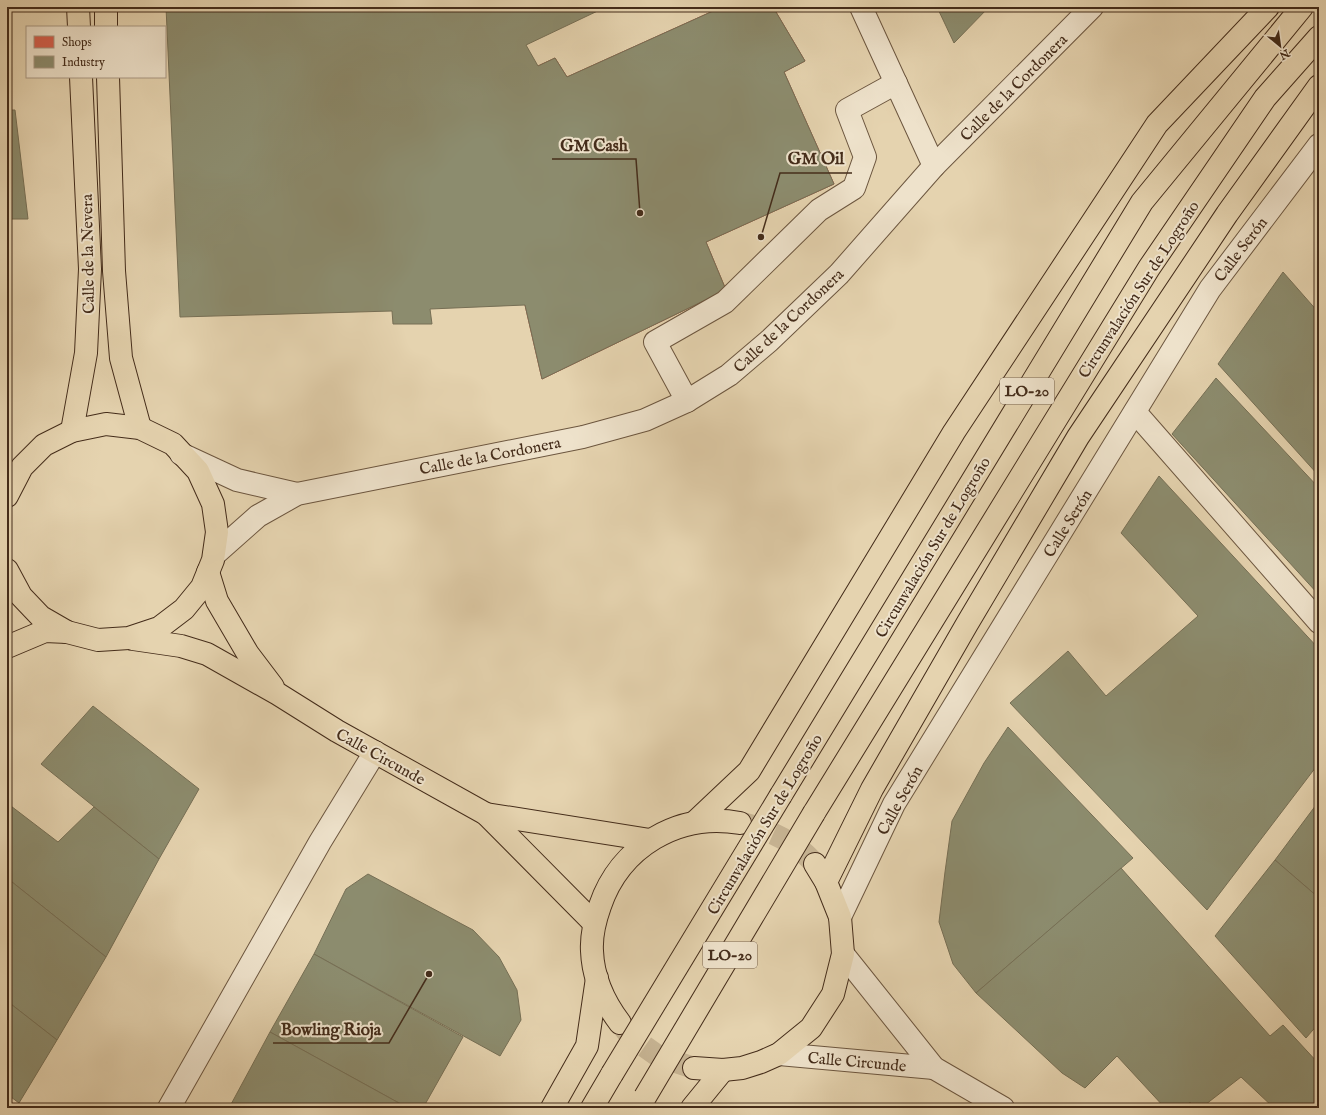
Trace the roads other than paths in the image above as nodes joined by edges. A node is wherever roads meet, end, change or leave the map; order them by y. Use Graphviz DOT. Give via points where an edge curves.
graph roads {
  1 [pos="78,7"];
  2 [pos="106,7"];
  3 [pos="861,7"];
  4 [pos="1092,7"];
  5 [pos="1268,7"];
  6 [pos="1302,7"];
  7 [pos="79,26"];
  8 [pos="106,26"];
  9 [pos="1319,37"];
  10 [pos="81,78"];
  11 [pos="108,78"];
  12 [pos="896,83"];
  13 [pos="1319,86"];
  14 [pos="1319,145"];
  15 [pos="934,166"];
  16 [pos="687,401"];
  17 [pos="1135,412"];
  18 [pos="140,428"];
  19 [pos="72,430"];
  20 [pos="182,454"];
  21 [pos="14,470"];
  22 [pos="297,494"];
  23 [pos="7,496"];
  24 [pos="211,564"];
  25 [pos="7,570"];
  26 [pos="1319,622"];
  27 [pos="68,632"];
  28 [pos="130,638"];
  29 [pos="7,647"];
  30 [pos="278,694"];
  31 [pos="375,752"];
  32 [pos="486,814"];
  33 [pos="695,822"];
  34 [pos="740,823"];
  35 [pos="650,840"];
  36 [pos="815,864"];
  37 [pos="826,882"];
  38 [pos="840,917"];
  39 [pos="594,923"];
  40 [pos="843,954"];
  41 [pos="596,978"];
  42 [pos="620,1023"];
  43 [pos="779,1054"];
  44 [pos="694,1068"];
  45 [pos="934,1068"];
  46 [pos="723,1070"];
  47 [pos="642,1103"];
  48 [pos="169,1108"];
  49 [pos="552,1108"];
  50 [pos="592,1108"];
  51 [pos="692,1108"];
  52 [pos="1003,1108"];
  1 -- 7 [label="main road"];
  2 -- 8 [label="main road"];
  3 -- 12 [label="street"];
  4 -- 15 [label="street, Calle de la Cordonera"];
  5 -- 33 [label="main road" via="1157,124 954,432 750,771"];
  6 -- 50 [label="main road, Circunvalación Sur de Logroño / LO-20, bridge" via="1142,202"];
  9 -- 47 [label="main road, Circunvalación Sur de Logroño / LO-20, bridge" via="1265,98 1149,268 814,813"];
  10 -- 19 [label="main road, Calle de la Nevera" via="90,269 86,353"];
  11 -- 18 [label="main road, Calle de la Nevera" via="114,271 121,358"];
  12 -- 15 [label="street"];
  12 -- 16 [label="street" via="847,110 865,157 854,188 819,210 725,302 655,342"];
  13 -- 37 [label="main road" via="1226,214 1078,437 872,789"];
  14 -- 17 [label="street, Calle Serón" via="1210,289"];
  15 -- 16 [label="street, Calle de la Cordonera" via="839,274 769,341 729,375"];
  16 -- 22 [label="street, Calle de la Cordonera" via="645,420 583,437"];
  17 -- 26 [label="street"];
  17 -- 38 [label="street, Calle Serón" via="894,804"];
  18 -- 19 [label="main road" via="106,424"];
  18 -- 20 [label="main road" via="173,444"];
  19 -- 21 [label="main road" via="44,445"];
  20 -- 22 [label="street, Calle de la Cordonera" via="237,480"];
  20 -- 24 [label="main road" via="198,471 213,504 217,532"];
  21 -- 23 [label="main road"];
  22 -- 24 [label="street, Calle de la Cordonera" via="258,516"];
  24 -- 28 [label="main road" via="202,587 184,609 159,628"];
  24 -- 30 [label="main road, Calle Circunde" via="217,601 248,654"];
  25 -- 27 [label="main road" via="21,596 41,617"];
  27 -- 28 [label="main road" via="98,640"];
  27 -- 29 [label="main road" via="45,631"];
  28 -- 30 [label="main road, Calle Circunde" via="181,646 207,654"];
  30 -- 31 [label="main road, Calle Circunde"];
  31 -- 32 [label="main road, Calle Circunde"];
  31 -- 48 [label="street" via="320,842"];
  32 -- 35 [label="main road, Calle Circunde"];
  32 -- 39 [label="main road, Calle Circunde"];
  33 -- 34 [label="main road" via="726,820"];
  33 -- 35 [label="main road" via="672,829"];
  35 -- 39 [label="main road" via="624,862 605,890"];
  36 -- 37 [label="main road"];
  37 -- 38 [label="main road"];
  38 -- 40 [label="main road"];
  39 -- 41 [label="main road" via="592,951"];
  40 -- 43 [label="main road" via="833,994 811,1028"];
  40 -- 45 [label="street, Calle Circunde"];
  41 -- 42 [label="main road" via="610,1009"];
  41 -- 49 [label="main road" via="587,1046"];
  43 -- 45 [label="street, Calle Circunde"];
  43 -- 46 [label="main road" via="742,1068"];
  44 -- 46 [label="main road"];
  45 -- 52 [label="street, Calle Circunde"];
  46 -- 51 [label="main road"];
}
